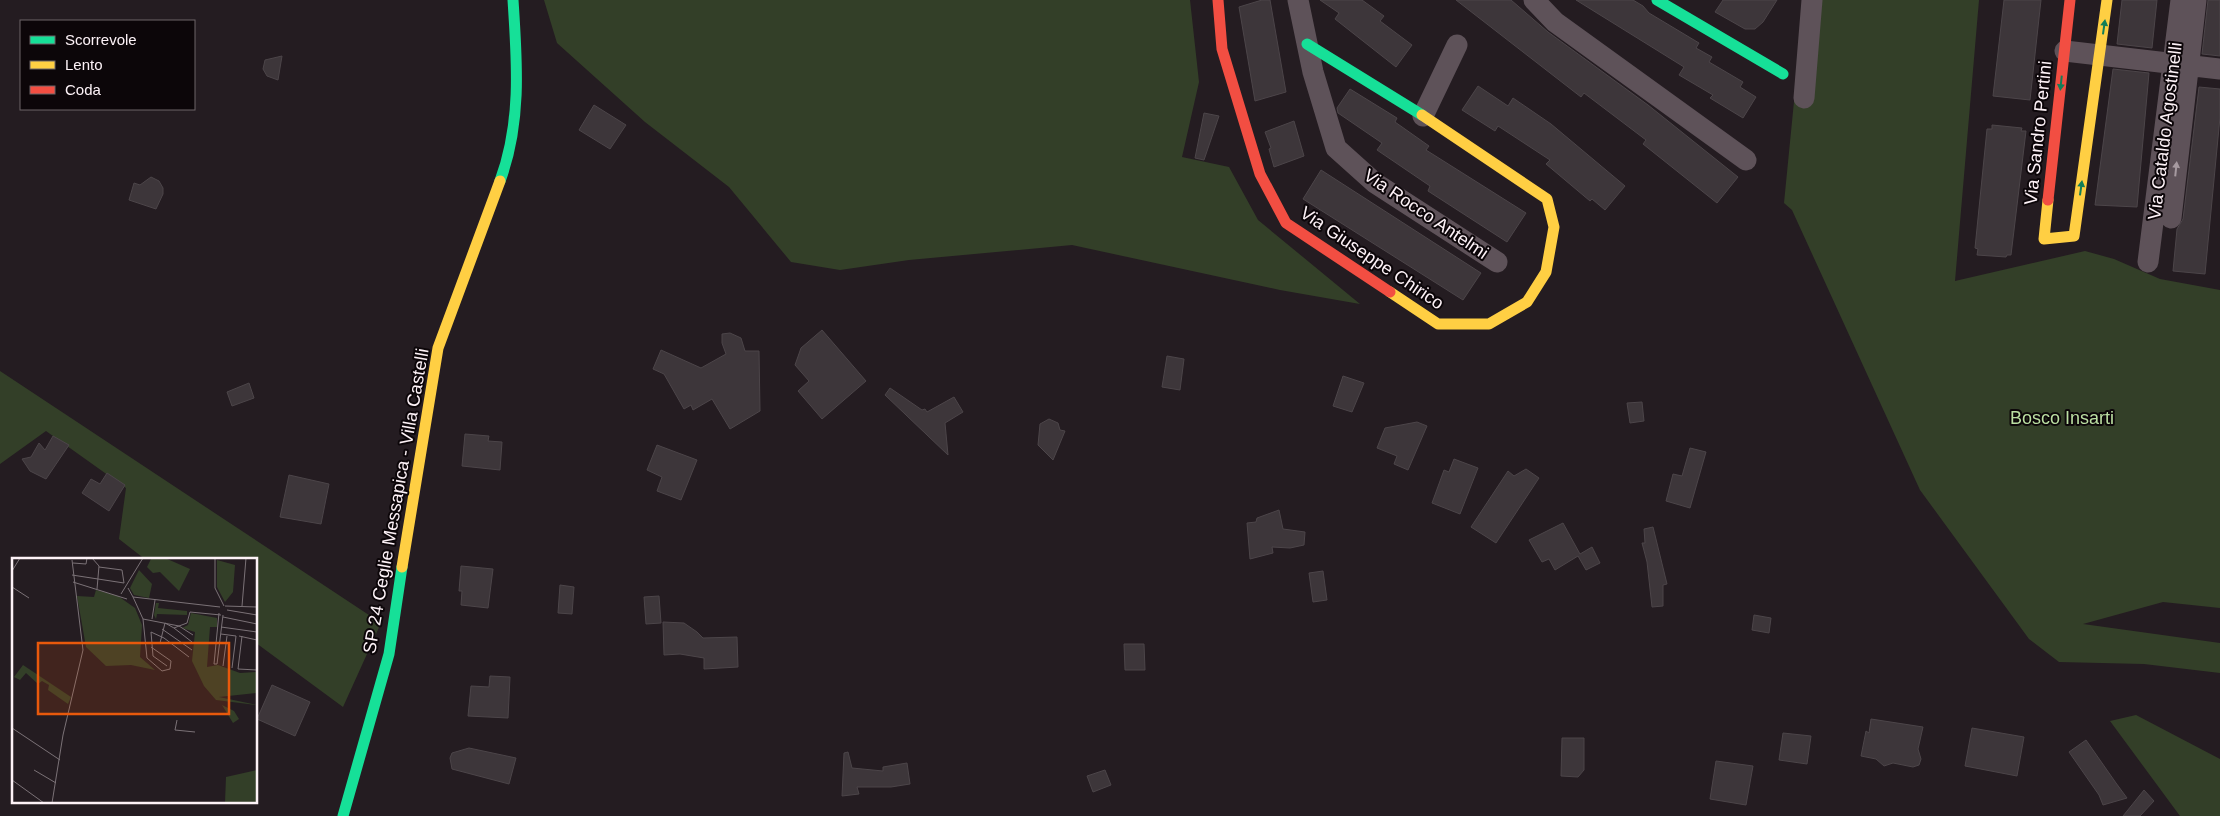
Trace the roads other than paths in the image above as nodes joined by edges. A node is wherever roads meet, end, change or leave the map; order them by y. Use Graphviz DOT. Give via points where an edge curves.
graph roads {
  1 [pos="512,0"];
  2 [pos="1218,0"];
  3 [pos="1298,0"];
  4 [pos="1534,0"];
  5 [pos="1657,0"];
  6 [pos="1812,0"];
  7 [pos="2070,0"];
  8 [pos="2107,0"];
  9 [pos="2181,0"];
  10 [pos="2196,0"];
  11 [pos="1307,44"];
  12 [pos="1457,45"];
  13 [pos="2065,51"];
  14 [pos="2100,55"];
  15 [pos="2180,65"];
  16 [pos="2220,70"];
  17 [pos="1783,74"];
  18 [pos="1804,98"];
  19 [pos="1423,116"];
  20 [pos="1746,160"];
  21 [pos="1497,262"];
  22 [pos="2148,262"];
  23 [pos="343,816"];
  1 -- 23 [label="street, SP 24 Ceglie Messapica - Villa Castelli" via="518,80 514,125 504,170 438,348 389,654"];
  2 -- 19 [label="street, Via Giuseppe Chirico" via="1222,48 1254,156 1286,223 1438,324 1489,324 1527,302 1546,272 1554,227 1547,199"];
  3 -- 11 [label="street, Via Rocco Antelmi"];
  4 -- 20 [label="street" via="1555,22"];
  5 -- 17 [label="street"];
  6 -- 18 [label="street"];
  7 -- 13 [label="street, Via Sandro Pertini"];
  14 -- 8 [label="street, one-way"];
  9 -- 15 [label="street, Via Cataldo Agostinelli"];
  10 -- 15 [label="street"];
  11 -- 19 [label="street, Via Giuseppe Chirico"];
  11 -- 21 [label="street, Via Rocco Antelmi" via="1336,148 1375,184"];
  12 -- 19 [label="street"];
  13 -- 14 [label="street"];
  13 -- 14 [label="street, Via Sandro Pertini, one-way" via="2044,239 2074,236"];
  14 -- 15 [label="street"];
  15 -- 16 [label="street"];
  22 -- 15 [label="street, Via Cataldo Agostinelli, one-way" via="2163,217"];
}
